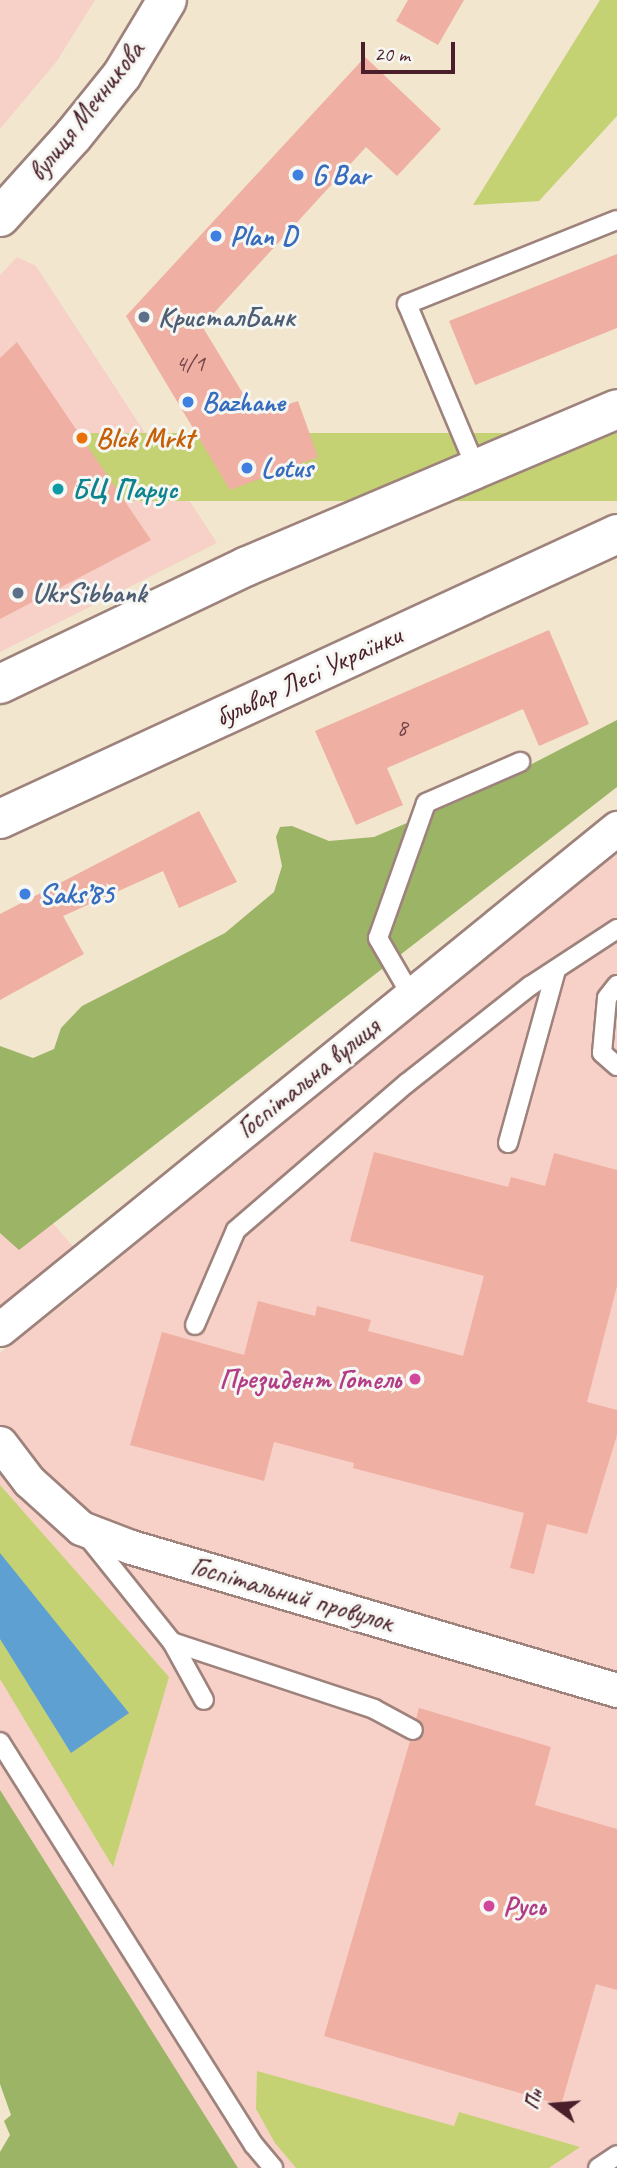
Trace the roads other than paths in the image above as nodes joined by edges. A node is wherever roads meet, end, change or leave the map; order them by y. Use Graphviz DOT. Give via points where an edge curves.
graph roads {
  1 [pos="167,0"];
  2 [pos="0,217"];
  3 [pos="617,220"];
  4 [pos="617,408"];
  5 [pos="476,468"];
  6 [pos="617,534"];
  7 [pos="0,684"];
  8 [pos="520,762"];
  9 [pos="0,819"];
  10 [pos="617,828"];
  11 [pos="617,929"];
  12 [pos="555,970"];
  13 [pos="617,985"];
  14 [pos="411,995"];
  15 [pos="617,1066"];
  16 [pos="508,1143"];
  17 [pos="195,1325"];
  18 [pos="0,1329"];
  19 [pos="0,1443"];
  20 [pos="80,1528"];
  21 [pos="172,1642"];
  22 [pos="617,1690"];
  23 [pos="204,1700"];
  24 [pos="412,1730"];
  25 [pos="0,1742"];
  26 [pos="617,2155"];
  27 [pos="273,2168"];
  28 [pos="598,2168"];
  1 -- 2 [label="main road, вулиця Мечникова" via="122,75"];
  3 -- 5 [label="lane" via="407,304"];
  4 -- 5 [label="main road"];
  5 -- 7 [label="main road" via="245,567"];
  6 -- 9 [label="main road, бульвар Лесі Українки"];
  8 -- 14 [label="lane" via="426,803 378,938"];
  10 -- 14 [label="street, Госпітальна вулиця"];
  11 -- 12 [label="lane"];
  12 -- 16 [label="lane"];
  12 -- 17 [label="lane" via="407,1083 236,1230"];
  13 -- 15 [label="lane" via="607,998 602,1053"];
  14 -- 18 [label="street, Госпітальна вулиця"];
  19 -- 20 [label="street, Госпітальний провулок" via="29,1480"];
  20 -- 21 [label="lane"];
  20 -- 22 [label="street, Госпітальний провулок"];
  21 -- 23 [label="lane"];
  21 -- 24 [label="lane" via="374,1709"];
  25 -- 27 [label="lane" via="254,2145"];
  26 -- 28 [label="lane"];
}
